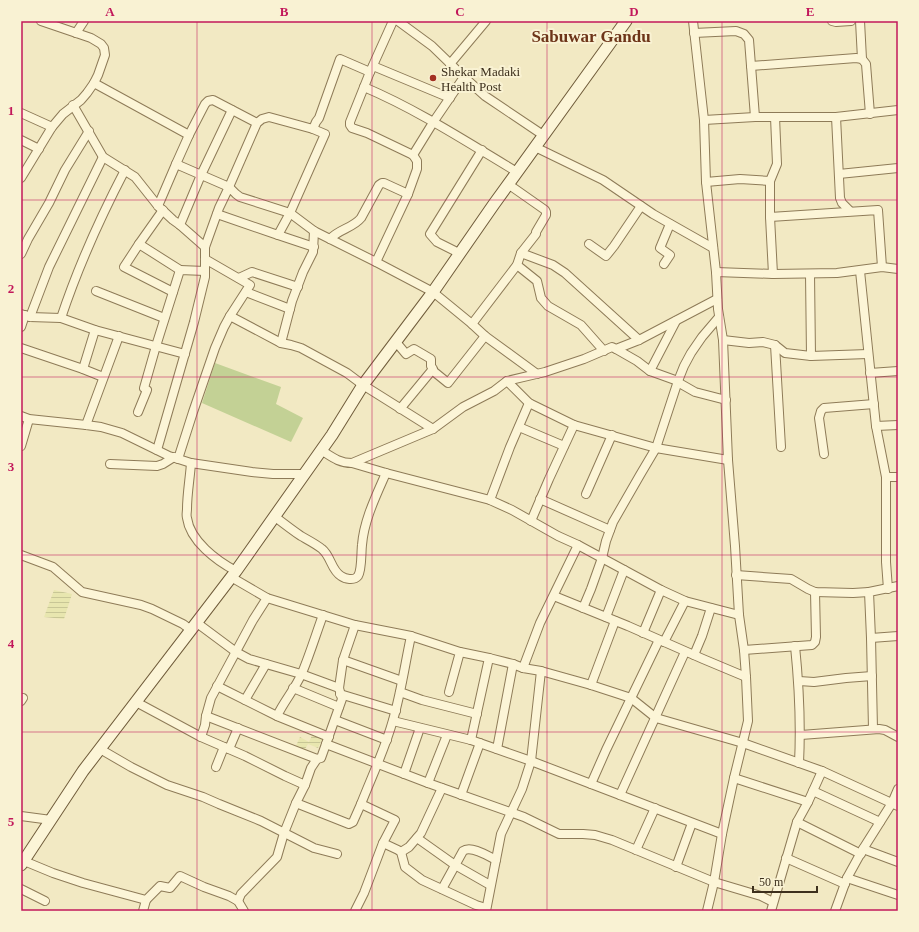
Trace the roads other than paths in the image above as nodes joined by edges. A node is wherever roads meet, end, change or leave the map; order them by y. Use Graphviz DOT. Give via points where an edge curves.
graph roads {
  1 [pos="41,21"];
  2 [pos="84,21"];
  3 [pos="393,21"];
  4 [pos="398,21"];
  5 [pos="486,21"];
  6 [pos="626,21"];
  7 [pos="693,21"];
  8 [pos="832,21"];
  9 [pos="851,21"];
  10 [pos="860,21"];
  11 [pos="76,33"];
  12 [pos="694,33"];
  13 [pos="862,59"];
  14 [pos="450,64"];
  15 [pos="751,66"];
  16 [pos="371,69"];
  17 [pos="464,77"];
  18 [pos="94,83"];
  19 [pos="364,87"];
  20 [pos="450,98"];
  21 [pos="73,105"];
  22 [pos="232,110"];
  23 [pos="898,110"];
  24 [pos="21,113"];
  25 [pos="870,114"];
  26 [pos="755,117"];
  27 [pos="774,117"];
  28 [pos="836,117"];
  29 [pos="704,120"];
  30 [pos="434,122"];
  31 [pos="257,123"];
  32 [pos="52,127"];
  33 [pos="314,129"];
  34 [pos="89,131"];
  35 [pos="188,135"];
  36 [pos="543,136"];
  37 [pos="21,140"];
  38 [pos="535,147"];
  39 [pos="39,149"];
  40 [pos="482,150"];
  41 [pos="413,155"];
  42 [pos="103,157"];
  43 [pos="176,164"];
  44 [pos="898,168"];
  45 [pos="124,170"];
  46 [pos="517,172"];
  47 [pos="839,174"];
  48 [pos="201,175"];
  49 [pos="21,177"];
  50 [pos="770,181"];
  51 [pos="706,182"];
  52 [pos="508,184"];
  53 [pos="229,186"];
  54 [pos="408,194"];
  55 [pos="641,206"];
  56 [pos="160,208"];
  57 [pos="850,211"];
  58 [pos="290,213"];
  59 [pos="217,214"];
  60 [pos="770,217"];
  61 [pos="670,224"];
  62 [pos="180,225"];
  63 [pos="314,231"];
  64 [pos="278,235"];
  65 [pos="330,239"];
  66 [pos="139,244"];
  67 [pos="589,244"];
  68 [pos="314,246"];
  69 [pos="205,247"];
  70 [pos="713,248"];
  71 [pos="459,253"];
  72 [pos="521,253"];
  73 [pos="21,254"];
  74 [pos="205,259"];
  75 [pos="376,262"];
  76 [pos="517,264"];
  77 [pos="664,264"];
  78 [pos="882,267"];
  79 [pos="180,270"];
  80 [pos="898,270"];
  81 [pos="205,271"];
  82 [pos="860,271"];
  83 [pos="716,272"];
  84 [pos="773,274"];
  85 [pos="810,274"];
  86 [pos="239,278"];
  87 [pos="298,287"];
  88 [pos="96,291"];
  89 [pos="173,292"];
  90 [pos="246,292"];
  91 [pos="432,292"];
  92 [pos="717,299"];
  93 [pos="290,309"];
  94 [pos="25,315"];
  95 [pos="230,316"];
  96 [pos="719,317"];
  97 [pos="61,318"];
  98 [pos="164,318"];
  99 [pos="676,321"];
  100 [pos="472,324"];
  101 [pos="21,327"];
  102 [pos="95,330"];
  103 [pos="119,336"];
  104 [pos="485,336"];
  105 [pos="639,340"];
  106 [pos="723,340"];
  107 [pos="396,342"];
  108 [pos="281,343"];
  109 [pos="775,345"];
  110 [pos="156,346"];
  111 [pos="21,348"];
  112 [pos="616,349"];
  113 [pos="604,351"];
  114 [pos="185,354"];
  115 [pos="868,354"];
  116 [pos="811,356"];
  117 [pos="83,369"];
  118 [pos="432,370"];
  119 [pos="650,370"];
  120 [pos="898,371"];
  121 [pos="537,374"];
  122 [pos="870,374"];
  123 [pos="103,377"];
  124 [pos="507,381"];
  125 [pos="678,382"];
  126 [pos="363,385"];
  127 [pos="726,400"];
  128 [pos="529,403"];
  129 [pos="874,404"];
  130 [pos="400,409"];
  131 [pos="138,412"];
  132 [pos="21,416"];
  133 [pos="29,419"];
  134 [pos="86,425"];
  135 [pos="574,425"];
  136 [pos="898,425"];
  137 [pos="876,426"];
  138 [pos="518,427"];
  139 [pos="433,429"];
  140 [pos="612,435"];
  141 [pos="21,446"];
  142 [pos="564,446"];
  143 [pos="781,447"];
  144 [pos="656,448"];
  145 [pos="158,450"];
  146 [pos="321,450"];
  147 [pos="824,454"];
  148 [pos="176,458"];
  149 [pos="728,460"];
  150 [pos="190,463"];
  151 [pos="352,463"];
  152 [pos="110,464"];
  153 [pos="386,473"];
  154 [pos="304,474"];
  155 [pos="886,477"];
  156 [pos="898,477"];
  157 [pos="586,494"];
  158 [pos="540,499"];
  159 [pos="490,500"];
  160 [pos="274,516"];
  161 [pos="530,521"];
  162 [pos="610,530"];
  163 [pos="578,545"];
  164 [pos="21,555"];
  165 [pos="602,558"];
  166 [pos="624,570"];
  167 [pos="233,574"];
  168 [pos="736,575"];
  169 [pos="898,586"];
  170 [pos="888,589"];
  171 [pos="661,590"];
  172 [pos="815,592"];
  173 [pos="869,592"];
  174 [pos="554,596"];
  175 [pos="266,598"];
  176 [pos="686,601"];
  177 [pos="583,608"];
  178 [pos="711,608"];
  179 [pos="323,615"];
  180 [pos="739,615"];
  181 [pos="606,617"];
  182 [pos="615,621"];
  183 [pos="356,625"];
  184 [pos="194,626"];
  185 [pos="643,633"];
  186 [pos="410,636"];
  187 [pos="898,636"];
  188 [pos="871,638"];
  189 [pos="662,641"];
  190 [pos="795,646"];
  191 [pos="744,650"];
  192 [pos="236,652"];
  193 [pos="460,652"];
  194 [pos="686,652"];
  195 [pos="694,655"];
  196 [pos="490,658"];
  197 [pos="343,660"];
  198 [pos="266,664"];
  199 [pos="514,664"];
  200 [pos="523,668"];
  201 [pos="541,671"];
  202 [pos="301,674"];
  203 [pos="872,676"];
  204 [pos="746,677"];
  205 [pos="402,681"];
  206 [pos="799,681"];
  207 [pos="592,684"];
  208 [pos="217,686"];
  209 [pos="293,688"];
  210 [pos="340,691"];
  211 [pos="400,692"];
  212 [pos="449,692"];
  213 [pos="632,698"];
  214 [pos="244,700"];
  215 [pos="136,702"];
  216 [pos="339,707"];
  217 [pos="396,711"];
  218 [pos="477,714"];
  219 [pos="206,716"];
  220 [pos="277,716"];
  221 [pos="656,718"];
  222 [pos="335,720"];
  223 [pos="393,722"];
  224 [pos="238,728"];
  225 [pos="420,728"];
  226 [pos="873,729"];
  227 [pos="447,735"];
  228 [pos="800,736"];
  229 [pos="201,737"];
  230 [pos="898,737"];
  231 [pos="327,740"];
  232 [pos="387,740"];
  233 [pos="476,742"];
  234 [pos="743,743"];
  235 [pos="227,748"];
  236 [pos="100,749"];
  237 [pos="497,749"];
  238 [pos="317,759"];
  239 [pos="531,761"];
  240 [pos="799,763"];
  241 [pos="377,764"];
  242 [pos="216,767"];
  243 [pos="822,771"];
  244 [pos="404,774"];
  245 [pos="734,778"];
  246 [pos="428,783"];
  247 [pos="591,784"];
  248 [pos="305,785"];
  249 [pos="442,788"];
  250 [pos="898,789"];
  251 [pos="813,791"];
  252 [pos="461,795"];
  253 [pos="620,795"];
  254 [pos="808,802"];
  255 [pos="296,803"];
  256 [pos="361,804"];
  257 [pos="895,804"];
  258 [pos="655,808"];
  259 [pos="511,812"];
  260 [pos="21,816"];
  261 [pos="51,820"];
  262 [pos="797,822"];
  263 [pos="880,822"];
  264 [pos="692,823"];
  265 [pos="284,833"];
  266 [pos="722,834"];
  267 [pos="417,838"];
  268 [pos="383,844"];
  269 [pos="636,850"];
  270 [pos="862,851"];
  271 [pos="401,852"];
  272 [pos="336,854"];
  273 [pos="786,858"];
  274 [pos="496,860"];
  275 [pos="898,862"];
  276 [pos="22,863"];
  277 [pos="455,865"];
  278 [pos="676,867"];
  279 [pos="846,881"];
  280 [pos="714,882"];
  281 [pos="490,885"];
  282 [pos="21,889"];
  283 [pos="442,889"];
  284 [pos="898,895"];
  285 [pos="146,900"];
  286 [pos="45,901"];
  287 [pos="238,901"];
  288 [pos="773,902"];
  289 [pos="486,909"];
  290 [pos="143,911"];
  291 [pos="244,911"];
  292 [pos="355,911"];
  293 [pos="707,911"];
  294 [pos="771,911"];
  295 [pos="835,911"];
  1 -- 11 [label="street"];
  2 -- 11 [label="street"];
  3 -- 16 [label="street"];
  4 -- 14 [label="street" via="432,46"];
  5 -- 14 [label="street"];
  6 -- 36 [label="street"];
  7 -- 12 [label="street"];
  8 -- 9 [label="street"];
  10 -- 13 [label="street"];
  11 -- 18 [label="street" via="91,38 104,48 105,55"];
  12 -- 15 [label="street" via="736,31 744,34 749,40"];
  12 -- 29 [label="street"];
  13 -- 15 [label="street"];
  13 -- 25 [label="street" via="866,64"];
  14 -- 17 [label="street"];
  15 -- 26 [label="street"];
  16 -- 19 [label="street"];
  16 -- 20 [label="street"];
  16 -- 33 [label="street" via="340,59"];
  17 -- 20 [label="street"];
  17 -- 36 [label="street" via="485,96"];
  18 -- 21 [label="street" via="81,100"];
  18 -- 35 [label="street"];
  19 -- 30 [label="street"];
  19 -- 41 [label="street" via="350,122 352,128"];
  20 -- 30 [label="street"];
  21 -- 32 [label="street"];
  21 -- 34 [label="street"];
  22 -- 31 [label="street"];
  22 -- 35 [label="street" via="213,100 208,101"];
  22 -- 48 [label="street"];
  23 -- 25 [label="street"];
  24 -- 32 [label="street"];
  25 -- 28 [label="street"];
  26 -- 27 [label="street"];
  26 -- 29 [label="street"];
  27 -- 28 [label="street"];
  27 -- 50 [label="street" via="777,164"];
  28 -- 47 [label="street"];
  29 -- 51 [label="street"];
  30 -- 40 [label="street"];
  30 -- 41 [label="street"];
  31 -- 33 [label="street" via="262,118 269,117"];
  31 -- 53 [label="street"];
  32 -- 39 [label="street"];
  33 -- 58 [label="street" via="325,134"];
  34 -- 42 [label="street"];
  34 -- 73 [label="street" via="65,170"];
  35 -- 43 [label="street"];
  36 -- 38 [label="street"];
  37 -- 39 [label="street"];
  38 -- 46 [label="street"];
  38 -- 55 [label="street" via="603,180"];
  39 -- 49 [label="street"];
  40 -- 46 [label="street"];
  40 -- 71 [label="street" via="430,234 437,242"];
  41 -- 54 [label="street" via="417,169"];
  42 -- 45 [label="street"];
  42 -- 94 [label="street"];
  43 -- 48 [label="street"];
  43 -- 56 [label="street"];
  44 -- 47 [label="street"];
  45 -- 56 [label="street" via="140,181"];
  45 -- 97 [label="street" via="85,254"];
  46 -- 52 [label="street"];
  47 -- 57 [label="street" via="840,198"];
  48 -- 53 [label="street"];
  48 -- 62 [label="street"];
  50 -- 51 [label="street" via="740,179"];
  50 -- 60 [label="street"];
  51 -- 70 [label="street"];
  52 -- 71 [label="street"];
  52 -- 72 [label="street" via="546,212 536,234"];
  53 -- 58 [label="street" via="240,197"];
  53 -- 59 [label="street"];
  54 -- 65 [label="street" via="382,183 358,222 336,233"];
  54 -- 75 [label="street"];
  55 -- 61 [label="street"];
  55 -- 67 [label="street" via="606,256"];
  56 -- 62 [label="street"];
  56 -- 66 [label="street"];
  57 -- 60 [label="street"];
  57 -- 78 [label="street" via="878,210"];
  58 -- 63 [label="street"];
  58 -- 64 [label="street"];
  59 -- 64 [label="street"];
  59 -- 69 [label="street"];
  60 -- 84 [label="street"];
  61 -- 70 [label="street"];
  61 -- 77 [label="street" via="660,248 670,255"];
  62 -- 69 [label="street"];
  63 -- 65 [label="street"];
  63 -- 68 [label="street"];
  64 -- 68 [label="street"];
  65 -- 75 [label="street"];
  66 -- 79 [label="street"];
  66 -- 89 [label="street" via="124,267"];
  68 -- 87 [label="street"];
  69 -- 74 [label="street"];
  70 -- 83 [label="street"];
  71 -- 91 [label="street"];
  72 -- 76 [label="street"];
  72 -- 105 [label="street" via="565,273"];
  74 -- 81 [label="street"];
  74 -- 86 [label="street"];
  75 -- 91 [label="street"];
  76 -- 100 [label="street"];
  76 -- 113 [label="street" via="537,281 541,298 548,306 581,325"];
  78 -- 80 [label="street"];
  78 -- 82 [label="street"];
  79 -- 81 [label="street"];
  79 -- 89 [label="street"];
  81 -- 114 [label="street"];
  82 -- 85 [label="street"];
  82 -- 115 [label="street"];
  83 -- 84 [label="street"];
  83 -- 92 [label="street"];
  84 -- 85 [label="street"];
  85 -- 116 [label="street"];
  86 -- 87 [label="street" via="252,272"];
  86 -- 90 [label="street" via="250,285"];
  87 -- 93 [label="street"];
  88 -- 98 [label="street"];
  89 -- 98 [label="street"];
  90 -- 93 [label="street"];
  90 -- 95 [label="street"];
  91 -- 100 [label="street"];
  91 -- 107 [label="street"];
  92 -- 96 [label="street"];
  92 -- 99 [label="street"];
  93 -- 108 [label="street"];
  94 -- 97 [label="street"];
  94 -- 101 [label="street"];
  95 -- 108 [label="street"];
  95 -- 148 [label="street" via="215,348"];
  96 -- 106 [label="street"];
  96 -- 125 [label="street" via="691,353"];
  97 -- 102 [label="street"];
  98 -- 110 [label="street"];
  99 -- 105 [label="street"];
  99 -- 119 [label="street"];
  100 -- 104 [label="street"];
  102 -- 103 [label="street"];
  102 -- 117 [label="street"];
  103 -- 110 [label="street"];
  103 -- 123 [label="street"];
  104 -- 118 [label="street" via="448,383"];
  104 -- 121 [label="street"];
  105 -- 112 [label="street"];
  106 -- 109 [label="street"];
  106 -- 127 [label="street"];
  107 -- 118 [label="street" via="406,354 414,349 431,359"];
  107 -- 126 [label="street"];
  108 -- 126 [label="street" via="301,348 347,373"];
  109 -- 116 [label="street" via="785,352"];
  109 -- 143 [label="street"];
  110 -- 114 [label="street"];
  110 -- 131 [label="street" via="144,388 147,390"];
  111 -- 117 [label="street"];
  112 -- 113 [label="street" via="612,347"];
  112 -- 119 [label="street"];
  113 -- 121 [label="street"];
  114 -- 145 [label="street"];
  115 -- 116 [label="street"];
  115 -- 122 [label="street"];
  117 -- 123 [label="street"];
  118 -- 130 [label="street"];
  119 -- 125 [label="street"];
  120 -- 122 [label="street"];
  121 -- 124 [label="street"];
  122 -- 129 [label="street"];
  123 -- 134 [label="street"];
  124 -- 128 [label="street"];
  124 -- 139 [label="street" via="463,407"];
  125 -- 127 [label="street" via="695,392"];
  125 -- 144 [label="street"];
  126 -- 130 [label="street"];
  126 -- 146 [label="street"];
  127 -- 149 [label="street"];
  128 -- 135 [label="street"];
  128 -- 138 [label="street"];
  129 -- 137 [label="street"];
  129 -- 147 [label="street" via="824,408 821,411 819,418"];
  130 -- 139 [label="street"];
  132 -- 133 [label="street"];
  133 -- 134 [label="street"];
  133 -- 141 [label="street"];
  134 -- 145 [label="street" via="122,433"];
  135 -- 140 [label="street"];
  135 -- 142 [label="street"];
  136 -- 137 [label="street"];
  137 -- 155 [label="street"];
  138 -- 142 [label="street"];
  138 -- 159 [label="street"];
  139 -- 151 [label="street"];
  140 -- 144 [label="street"];
  140 -- 157 [label="street"];
  142 -- 158 [label="street"];
  144 -- 149 [label="street"];
  144 -- 162 [label="street"];
  145 -- 148 [label="street"];
  146 -- 151 [label="street" via="340,462"];
  146 -- 154 [label="street"];
  148 -- 150 [label="street"];
  148 -- 152 [label="street" via="157,466"];
  149 -- 168 [label="street"];
  150 -- 154 [label="street" via="252,472"];
  150 -- 167 [label="street" via="187,518 191,531 199,543"];
  151 -- 153 [label="street"];
  153 -- 159 [label="street"];
  153 -- 160 [label="street" via="368,513 361,565 358,576 354,578 342,577 336,572 323,549"];
  154 -- 160 [label="street"];
  155 -- 156 [label="street"];
  155 -- 170 [label="street"];
  158 -- 161 [label="street"];
  158 -- 162 [label="street"];
  159 -- 161 [label="street"];
  160 -- 167 [label="street"];
  161 -- 163 [label="street"];
  162 -- 165 [label="street"];
  163 -- 165 [label="street"];
  163 -- 174 [label="street"];
  164 -- 184 [label="street" via="53,567 82,592 141,605"];
  165 -- 166 [label="street"];
  165 -- 177 [label="street"];
  166 -- 171 [label="street"];
  166 -- 181 [label="street"];
  167 -- 175 [label="street"];
  167 -- 184 [label="street"];
  168 -- 172 [label="street" via="792,579"];
  168 -- 180 [label="street"];
  169 -- 170 [label="street"];
  170 -- 173 [label="street"];
  171 -- 176 [label="street"];
  171 -- 185 [label="street"];
  172 -- 173 [label="street"];
  172 -- 190 [label="street" via="815,642 812,645"];
  173 -- 188 [label="street"];
  174 -- 177 [label="street"];
  174 -- 200 [label="street" via="540,623"];
  175 -- 179 [label="street"];
  175 -- 192 [label="street"];
  176 -- 178 [label="street"];
  176 -- 189 [label="street"];
  177 -- 181 [label="street"];
  178 -- 180 [label="street"];
  178 -- 195 [label="street"];
  179 -- 183 [label="street"];
  179 -- 202 [label="street"];
  180 -- 191 [label="street"];
  181 -- 182 [label="street"];
  182 -- 185 [label="street"];
  182 -- 207 [label="street"];
  183 -- 186 [label="street"];
  183 -- 197 [label="street"];
  184 -- 192 [label="street"];
  184 -- 215 [label="street"];
  185 -- 189 [label="street"];
  186 -- 193 [label="street"];
  186 -- 205 [label="street"];
  187 -- 188 [label="street"];
  188 -- 203 [label="street"];
  189 -- 194 [label="street"];
  189 -- 213 [label="street"];
  190 -- 191 [label="street"];
  190 -- 206 [label="street"];
  191 -- 204 [label="street"];
  192 -- 198 [label="street" via="249,660"];
  192 -- 208 [label="street"];
  193 -- 196 [label="street"];
  193 -- 212 [label="street"];
  194 -- 195 [label="street"];
  194 -- 221 [label="street"];
  195 -- 204 [label="street"];
  196 -- 199 [label="street"];
  196 -- 218 [label="street"];
  197 -- 205 [label="street"];
  197 -- 210 [label="street"];
  198 -- 202 [label="street"];
  198 -- 214 [label="street"];
  199 -- 200 [label="street"];
  199 -- 237 [label="street"];
  200 -- 201 [label="street"];
  201 -- 207 [label="street"];
  201 -- 239 [label="street"];
  202 -- 209 [label="street"];
  202 -- 210 [label="street"];
  203 -- 206 [label="street" via="814,682"];
  203 -- 226 [label="street"];
  204 -- 234 [label="street" via="748,721"];
  205 -- 211 [label="street"];
  206 -- 228 [label="street"];
  207 -- 213 [label="street"];
  208 -- 214 [label="street"];
  208 -- 219 [label="street"];
  209 -- 216 [label="street"];
  209 -- 220 [label="street"];
  210 -- 216 [label="street" via="342,699"];
  210 -- 217 [label="street"];
  211 -- 217 [label="street"];
  211 -- 218 [label="street"];
  213 -- 221 [label="street"];
  213 -- 247 [label="street"];
  214 -- 220 [label="street"];
  215 -- 229 [label="street"];
  215 -- 236 [label="street"];
  216 -- 222 [label="street"];
  217 -- 223 [label="street"];
  218 -- 233 [label="street"];
  219 -- 224 [label="street"];
  219 -- 229 [label="street"];
  220 -- 231 [label="street"];
  221 -- 234 [label="street"];
  221 -- 253 [label="street"];
  222 -- 231 [label="street"];
  222 -- 232 [label="street"];
  223 -- 225 [label="street"];
  223 -- 232 [label="street"];
  224 -- 235 [label="street"];
  224 -- 238 [label="street"];
  225 -- 227 [label="street"];
  225 -- 244 [label="street"];
  226 -- 228 [label="street"];
  226 -- 230 [label="street" via="885,730"];
  227 -- 233 [label="street"];
  227 -- 246 [label="street"];
  228 -- 240 [label="street"];
  229 -- 235 [label="street"];
  231 -- 238 [label="street" via="321,758"];
  231 -- 241 [label="street"];
  232 -- 241 [label="street"];
  233 -- 237 [label="street"];
  233 -- 252 [label="street"];
  234 -- 240 [label="street"];
  234 -- 245 [label="street"];
  235 -- 242 [label="street"];
  235 -- 248 [label="street"];
  236 -- 261 [label="street"];
  236 -- 265 [label="street" via="167,785 204,797"];
  237 -- 239 [label="street"];
  238 -- 248 [label="street"];
  239 -- 247 [label="street"];
  239 -- 259 [label="street"];
  240 -- 243 [label="street"];
  241 -- 244 [label="street"];
  241 -- 256 [label="street"];
  243 -- 251 [label="street"];
  243 -- 257 [label="street"];
  244 -- 246 [label="street"];
  245 -- 254 [label="street"];
  245 -- 266 [label="street"];
  246 -- 249 [label="street"];
  247 -- 253 [label="street"];
  248 -- 255 [label="street"];
  249 -- 252 [label="street"];
  249 -- 267 [label="street"];
  250 -- 257 [label="street"];
  251 -- 254 [label="street"];
  251 -- 263 [label="street"];
  252 -- 259 [label="street"];
  253 -- 258 [label="street"];
  254 -- 262 [label="street"];
  255 -- 256 [label="street" via="349,824 353,822"];
  255 -- 265 [label="street"];
  256 -- 268 [label="street" via="395,820"];
  257 -- 263 [label="street"];
  258 -- 264 [label="street"];
  258 -- 269 [label="street"];
  259 -- 269 [label="street" via="560,834 595,835"];
  259 -- 274 [label="street" via="501,834"];
  260 -- 261 [label="street"];
  261 -- 276 [label="street"];
  262 -- 270 [label="street"];
  262 -- 273 [label="street"];
  263 -- 270 [label="street"];
  264 -- 266 [label="street"];
  264 -- 278 [label="street"];
  265 -- 272 [label="street" via="314,848"];
  265 -- 287 [label="street" via="277,857"];
  266 -- 280 [label="street"];
  267 -- 271 [label="street"];
  267 -- 277 [label="street"];
  268 -- 271 [label="street"];
  268 -- 292 [label="street"];
  269 -- 278 [label="street"];
  270 -- 275 [label="street"];
  270 -- 279 [label="street"];
  271 -- 283 [label="street" via="405,868 422,880"];
  273 -- 279 [label="street"];
  273 -- 288 [label="street"];
  274 -- 277 [label="street" via="466,848"];
  274 -- 281 [label="street"];
  276 -- 285 [label="street"];
  277 -- 281 [label="street"];
  277 -- 283 [label="street"];
  278 -- 280 [label="street"];
  279 -- 284 [label="street"];
  279 -- 295 [label="street"];
  280 -- 288 [label="street"];
  280 -- 293 [label="street"];
  281 -- 289 [label="street"];
  282 -- 286 [label="street"];
  283 -- 289 [label="street"];
  285 -- 287 [label="street" via="160,886 170,888 180,876"];
  285 -- 290 [label="street"];
  287 -- 291 [label="street"];
  288 -- 294 [label="street"];
}
